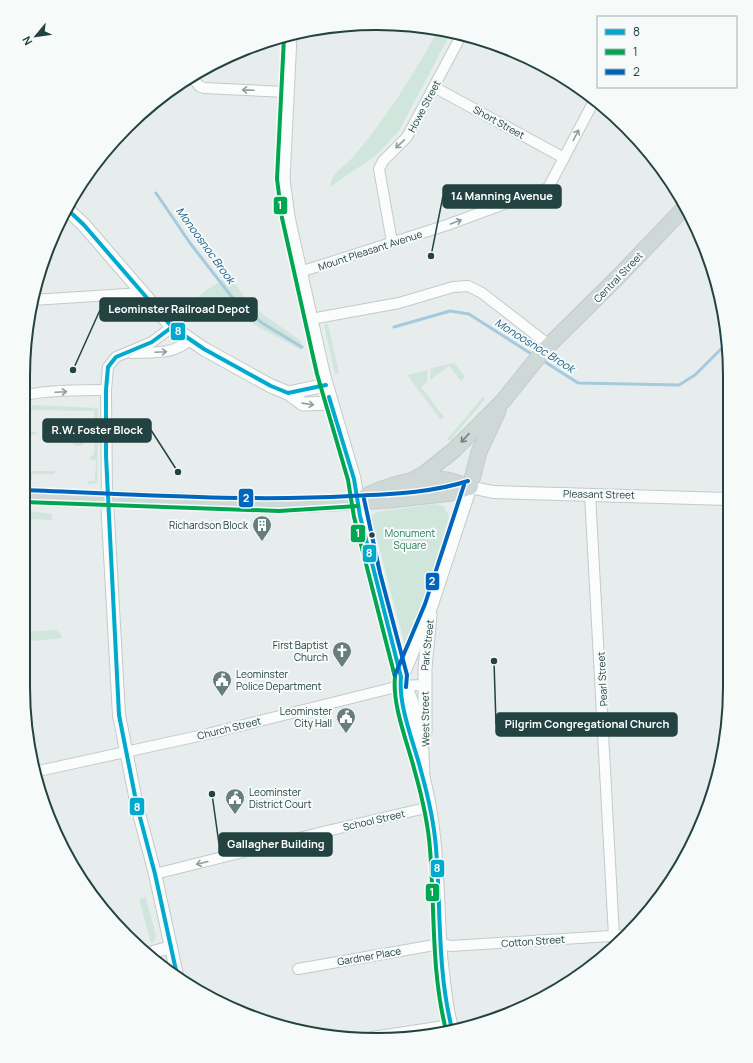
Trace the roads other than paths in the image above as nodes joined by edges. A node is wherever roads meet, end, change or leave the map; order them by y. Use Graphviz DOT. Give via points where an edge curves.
graph roads {
  1 [pos="459,40"];
  2 [pos="290,41"];
  3 [pos="195,81"];
  4 [pos="434,87"];
  5 [pos="287,92"];
  6 [pos="591,105"];
  7 [pos="564,158"];
  8 [pos="681,211"];
  9 [pos="71,213"];
  10 [pos="392,242"];
  11 [pos="300,272"];
  12 [pos="143,293"];
  13 [pos="39,300"];
  14 [pos="311,319"];
  15 [pos="172,327"];
  16 [pos="190,340"];
  17 [pos="547,347"];
  18 [pos="128,353"];
  19 [pos="326,385"];
  20 [pos="106,390"];
  21 [pos="288,393"];
  22 [pos="30,394"];
  23 [pos="503,401"];
  24 [pos="331,403"];
  25 [pos="411,481"];
  26 [pos="470,487"];
  27 [pos="590,494"];
  28 [pos="30,496"];
  29 [pos="723,498"];
  30 [pos="107,500"];
  31 [pos="358,500"];
  32 [pos="431,606"];
  33 [pos="402,683"];
  34 [pos="424,684"];
  35 [pos="125,751"];
  36 [pos="41,770"];
  37 [pos="423,777"];
  38 [pos="430,807"];
  39 [pos="155,874"];
  40 [pos="614,936"];
  41 [pos="618,936"];
  42 [pos="440,944"];
  43 [pos="171,947"];
  44 [pos="154,952"];
  45 [pos="176,968"];
  46 [pos="298,969"];
  47 [pos="450,1025"];
  1 -- 4 [label="street, Howe Street"];
  2 -- 5 [label="main road, West Street"];
  5 -- 3 [label="street, one-way" via="204,88"];
  4 -- 7 [label="street, Short Street"];
  4 -- 10 [label="street, Howe Street, one-way" via="407,137 383,161 379,169"];
  5 -- 11 [label="main road, West Street" via="284,190"];
  7 -- 6 [label="street, Mount Pleasant Avenue, one-way"];
  10 -- 7 [label="street, Mount Pleasant Avenue, one-way" via="548,188"];
  8 -- 17 [label="main road, Central Street" via="620,276"];
  9 -- 12 [label="main road"];
  10 -- 11 [label="street, Mount Pleasant Avenue"];
  11 -- 14 [label="main road, West Street"];
  12 -- 13 [label="street"];
  12 -- 15 [label="main road"];
  14 -- 17 [label="street" via="399,303 453,287 468,286 482,293"];
  14 -- 19 [label="main road, West Street"];
  15 -- 16 [label="main road"];
  15 -- 18 [label="street" via="152,342"];
  18 -- 16 [label="street, one-way" via="169,352"];
  16 -- 21 [label="main road"];
  17 -- 23 [label="main road"];
  18 -- 20 [label="street" via="116,357 108,367"];
  19 -- 21 [label="main road"];
  19 -- 24 [label="main road, West Street"];
  22 -- 20 [label="street, one-way"];
  20 -- 30 [label="street"];
  21 -- 24 [label="main road, one-way" via="303,404"];
  23 -- 25 [label="main road, one-way" via="454,450"];
  23 -- 26 [label="main road" via="479,452"];
  24 -- 31 [label="main road, West Street"];
  25 -- 26 [label="main road" via="445,480"];
  25 -- 31 [label="main road" via="386,486"];
  26 -- 27 [label="street, Pleasant Street" via="493,492"];
  26 -- 31 [label="main road" via="451,493 391,500"];
  26 -- 32 [label="main road, Park Street"];
  27 -- 29 [label="street, Pleasant Street"];
  27 -- 40 [label="street, Pearl Street"];
  28 -- 30 [label="main road"];
  30 -- 31 [label="main road" via="279,505"];
  30 -- 35 [label="street" via="119,715"];
  31 -- 33 [label="main road, West Street"];
  32 -- 33 [label="main road, Park Street"];
  32 -- 34 [label="main road, Park Street"];
  33 -- 34 [label="street, Church Street"];
  33 -- 35 [label="street, Church Street" via="203,735 136,751"];
  33 -- 37 [label="main road, West Street" via="410,732"];
  34 -- 37 [label="main road, West Street"];
  35 -- 36 [label="street, Church Street"];
  35 -- 39 [label="street"];
  37 -- 38 [label="main road, West Street"];
  38 -- 39 [label="street, School Street, one-way"];
  38 -- 42 [label="main road, West Street" via="436,848"];
  39 -- 43 [label="street"];
  40 -- 41 [label="street, Cotton Street"];
  40 -- 42 [label="street, Cotton Street" via="451,946"];
  42 -- 46 [label="street, Gardner Place"];
  42 -- 47 [label="main road, West Street" via="444,994"];
  43 -- 44 [label="street"];
  43 -- 45 [label="street"];
}
